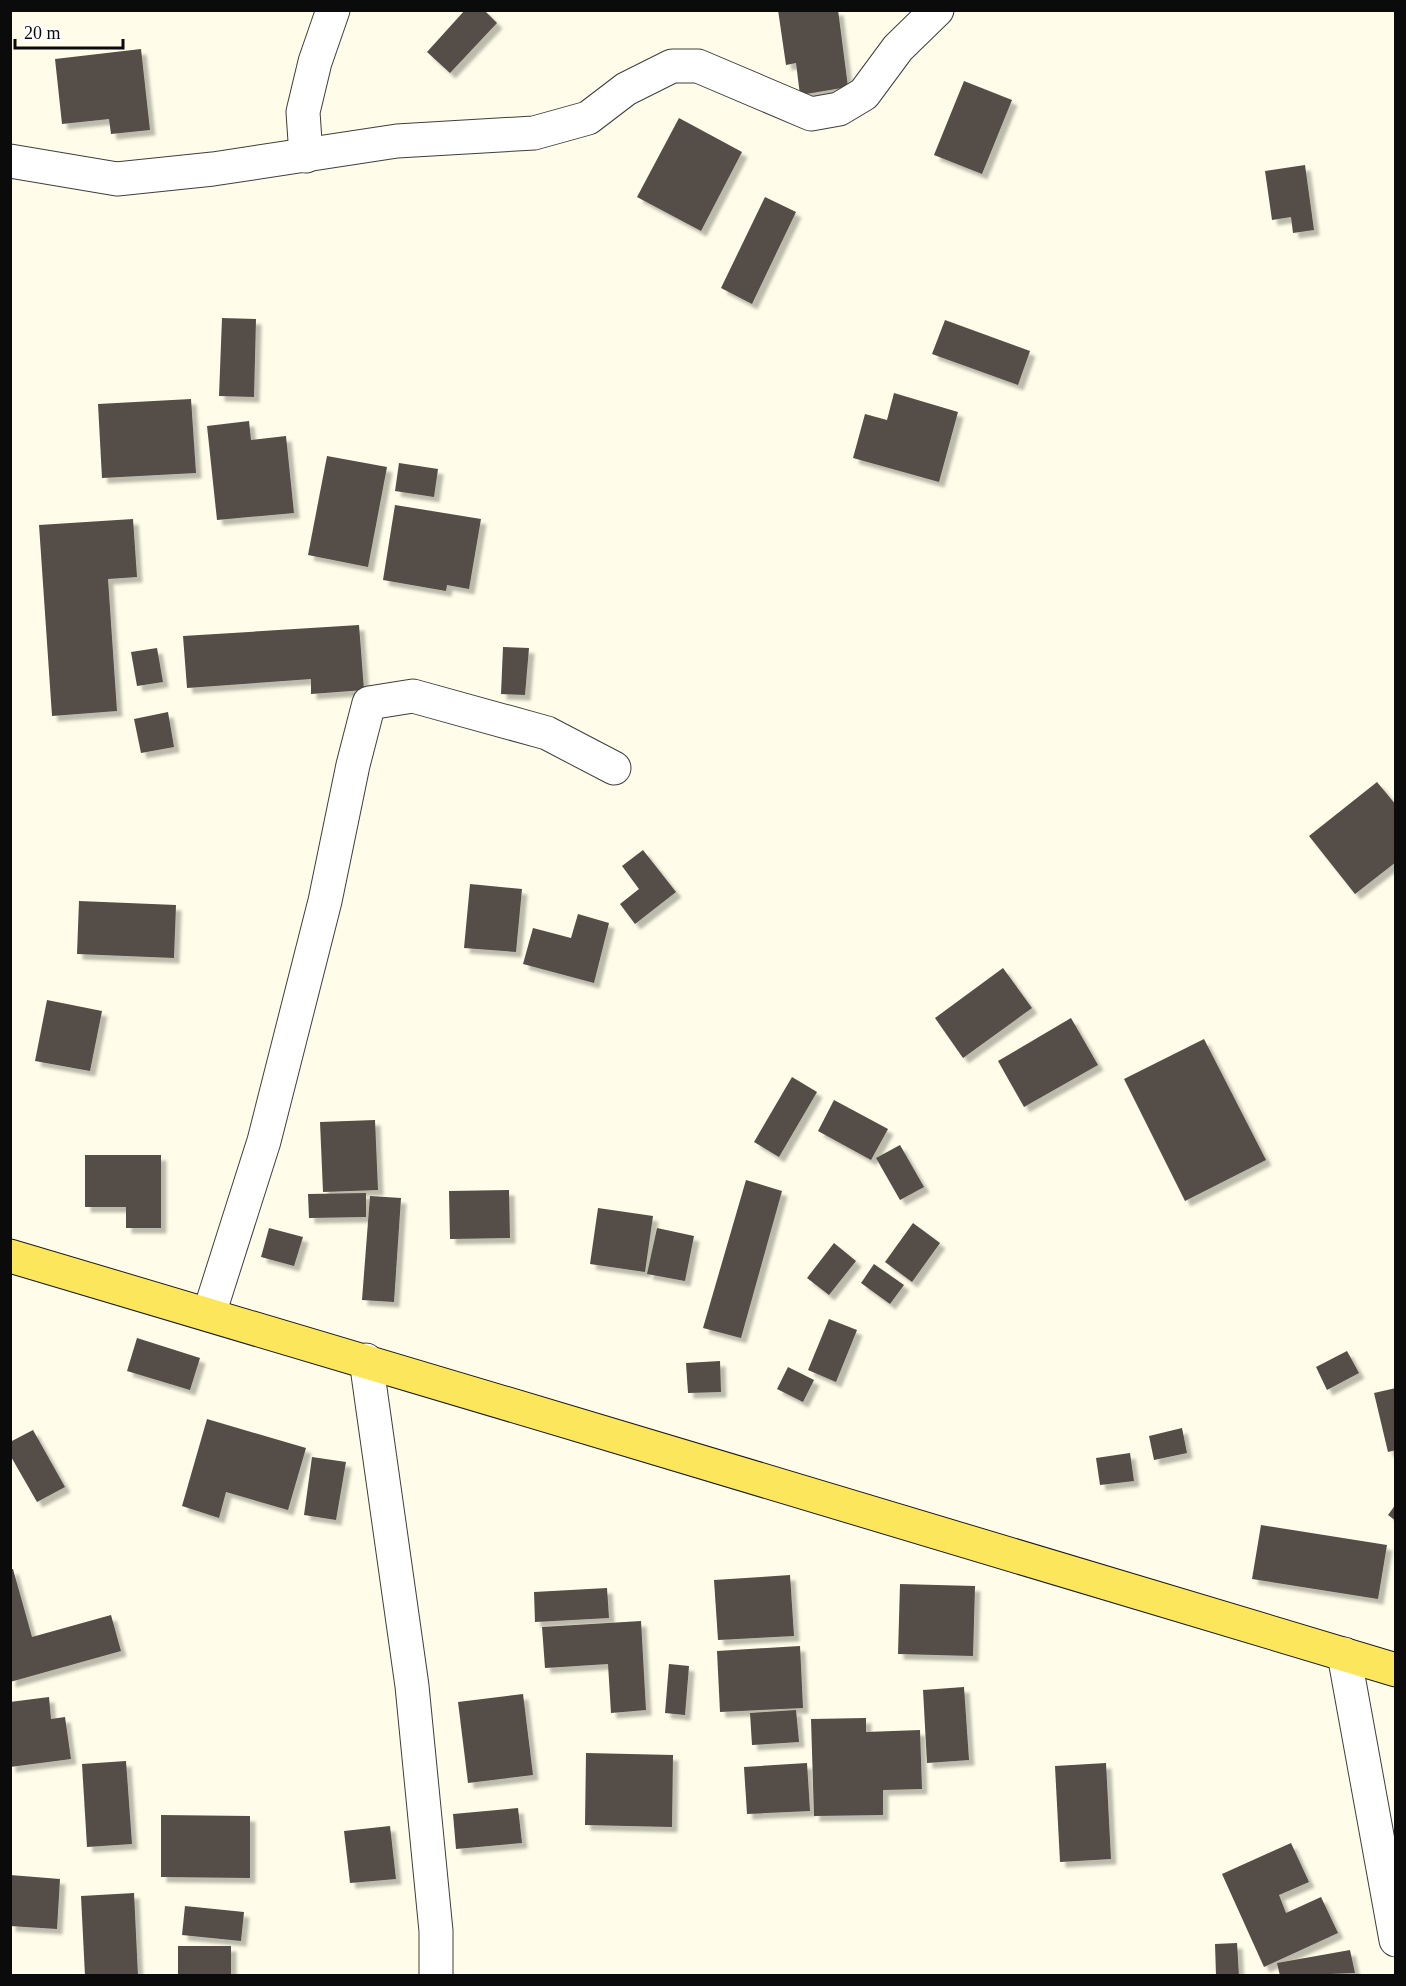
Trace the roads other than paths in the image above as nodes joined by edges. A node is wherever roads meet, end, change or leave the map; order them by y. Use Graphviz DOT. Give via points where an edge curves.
graph roads {
  1 [pos="333,10"];
  2 [pos="937,10"];
  3 [pos="306,156"];
  4 [pos="10,161"];
  5 [pos="614,768"];
  6 [pos="10,1256"];
  7 [pos="209,1314"];
  8 [pos="366,1360"];
  9 [pos="1344,1654"];
  10 [pos="1395,1670"];
  11 [pos="1395,1940"];
  12 [pos="436,1976"];
  1 -- 3 [label="street" via="303,112"];
  2 -- 3 [label="street" via="898,48 864,94 839,109 811,114 698,66 672,66 626,89 588,118 534,133 398,141"];
  3 -- 4 [label="street" via="117,179"];
  5 -- 7 [label="street" via="547,733 413,696 369,704 325,901 264,1141"];
  6 -- 7 [label="main road"];
  7 -- 8 [label="main road"];
  8 -- 9 [label="main road"];
  8 -- 12 [label="street" via="412,1686 435,1919"];
  9 -- 10 [label="main road"];
  9 -- 11 [label="street"];
}
